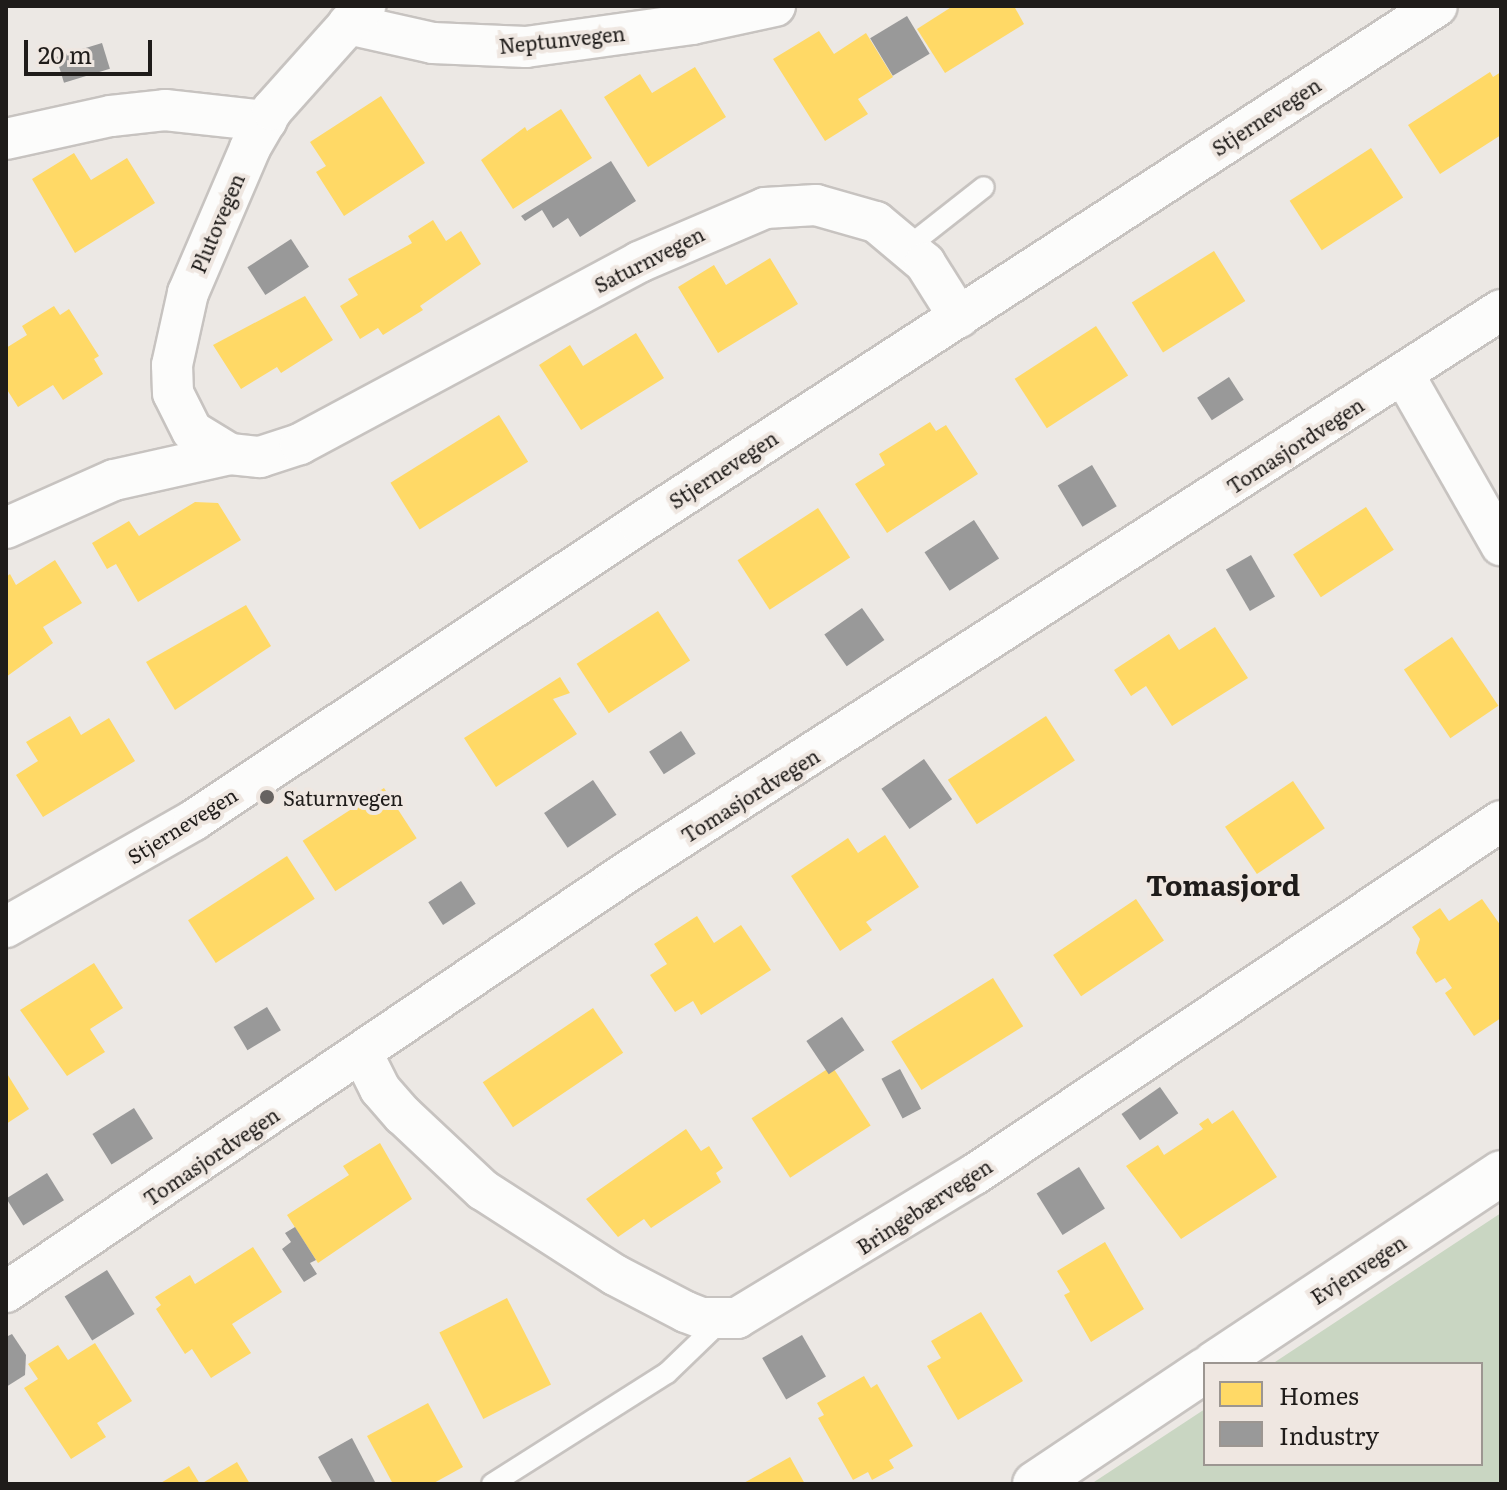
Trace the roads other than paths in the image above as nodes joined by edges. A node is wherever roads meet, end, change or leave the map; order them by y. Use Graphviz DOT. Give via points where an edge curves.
graph roads {
  1 [pos="775,6"];
  2 [pos="1437,6"];
  3 [pos="357,15"];
  4 [pos="266,121"];
  5 [pos="6,139"];
  6 [pos="984,187"];
  7 [pos="909,246"];
  8 [pos="1501,310"];
  9 [pos="959,317"];
  10 [pos="1404,375"];
  11 [pos="230,454"];
  12 [pos="6,528"];
  13 [pos="1501,545"];
  14 [pos="1501,821"];
  15 [pos="6,927"];
  16 [pos="362,1053"];
  17 [pos="1501,1173"];
  18 [pos="6,1292"];
  19 [pos="722,1320"];
  20 [pos="1217,1362"];
  21 [pos="1203,1371"];
  22 [pos="492,1484"];
  23 [pos="1035,1484"];
  1 -- 3 [label="street, Neptunvegen" via="692,24 526,47 433,43"];
  2 -- 9 [label="street, Stjernevegen"];
  3 -- 4 [label="street, Plutovegen"];
  4 -- 5 [label="street" via="165,110"];
  4 -- 11 [label="street, Plutovegen" via="200,258 172,365 173,393 185,422 209,446"];
  6 -- 7 [label="lane"];
  7 -- 9 [label="street, Saturnvegen"];
  7 -- 11 [label="street, Saturnvegen" via="876,222 833,207 782,205 748,213 639,262 300,444 260,457"];
  8 -- 10 [label="street, Tomasjordvegen"];
  9 -- 15 [label="street, Stjernevegen" via="194,820"];
  10 -- 13 [label="street"];
  10 -- 16 [label="street, Tomasjordvegen" via="627,872"];
  11 -- 12 [label="street, Saturnvegen" via="114,480"];
  14 -- 19 [label="street, Bringebærvegen" via="975,1174 754,1312"];
  16 -- 18 [label="street, Tomasjordvegen"];
  16 -- 19 [label="street" via="395,1106 444,1159 483,1190 615,1275 686,1312"];
  17 -- 20 [label="street, Evjenvegen"];
  19 -- 22 [label="lane" via="667,1373"];
  21 -- 23 [label="street"];
}
